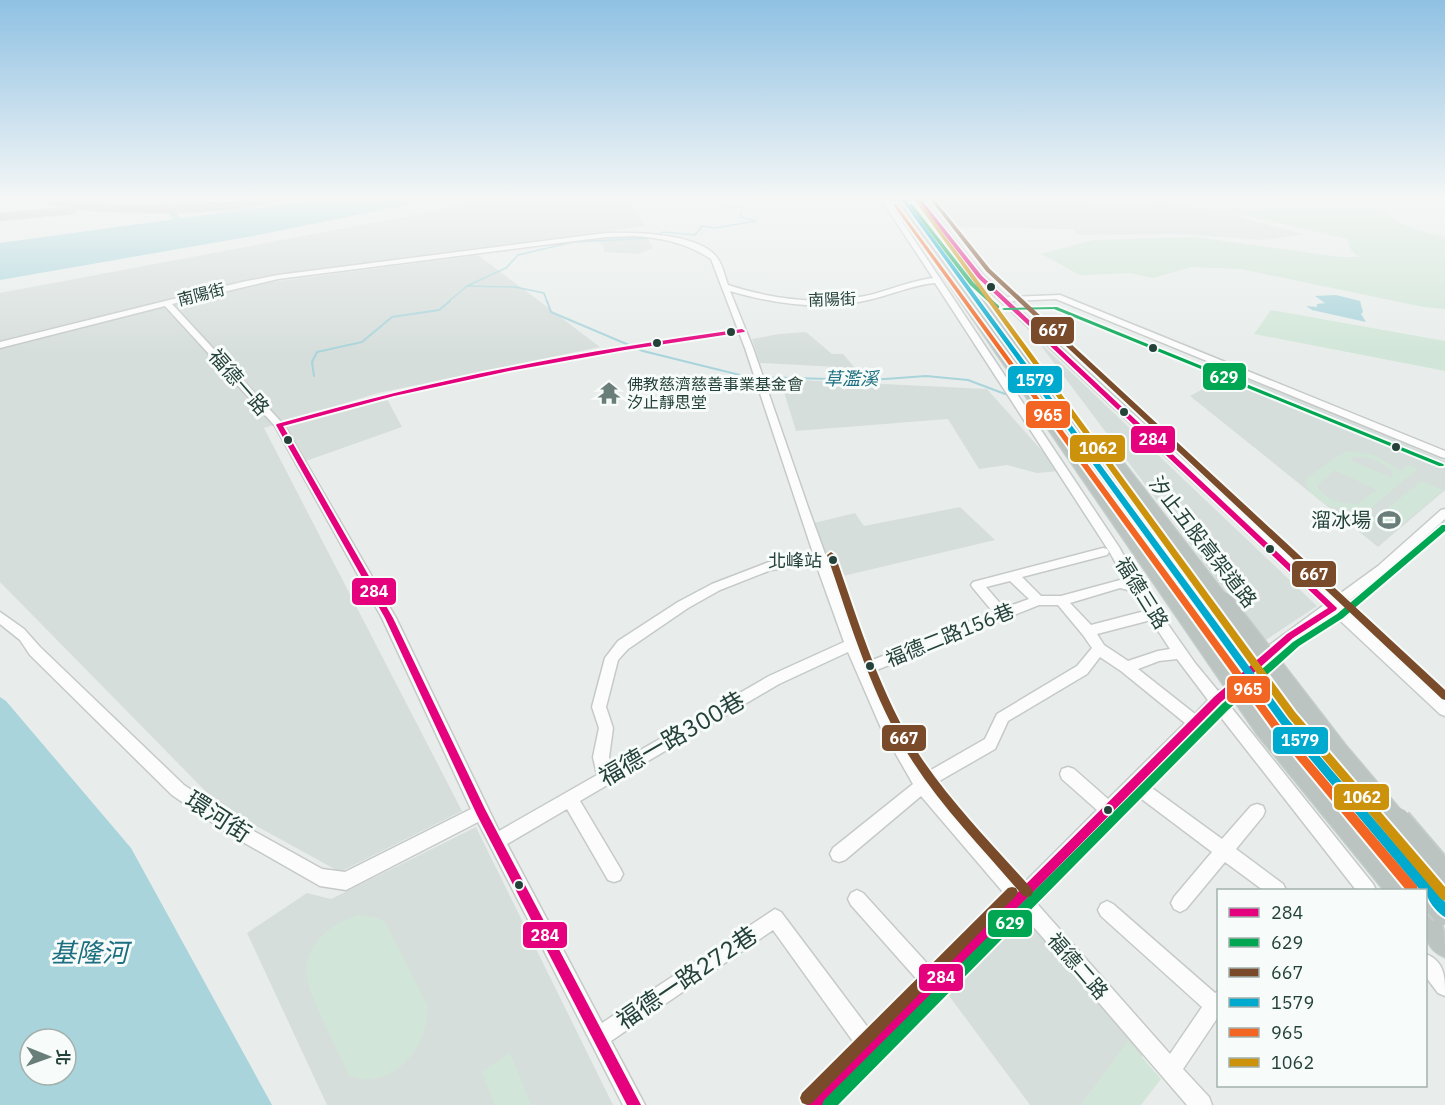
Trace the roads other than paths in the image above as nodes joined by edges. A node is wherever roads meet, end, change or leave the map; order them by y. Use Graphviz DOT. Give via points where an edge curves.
graph roads {
  1 [pos="478,251"];
  2 [pos="704,251"];
  3 [pos="918,251"];
  4 [pos="932,251"];
  5 [pos="941,251"];
  6 [pos="950,251"];
  7 [pos="959,251"];
  8 [pos="938,280"];
  9 [pos="724,286"];
  10 [pos="1004,299"];
  11 [pos="167,303"];
  12 [pos="0,345"];
  13 [pos="1445,455"];
  14 [pos="1445,513"];
  15 [pos="1103,552"];
  16 [pos="821,559"];
  17 [pos="1014,576"];
  18 [pos="1136,588"];
  19 [pos="1038,600"];
  20 [pos="1061,601"];
  21 [pos="1333,608"];
  22 [pos="1002,614"];
  23 [pos="1154,614"];
  24 [pos="0,618"];
  25 [pos="1088,631"];
  26 [pos="852,644"];
  27 [pos="1098,649"];
  28 [pos="1272,651"];
  29 [pos="1180,653"];
  30 [pos="1126,666"];
  31 [pos="861,670"];
  32 [pos="1221,697"];
  33 [pos="1445,710"];
  34 [pos="1195,723"];
  35 [pos="1068,774"];
  36 [pos="605,777"];
  37 [pos="1134,784"];
  38 [pos="923,787"];
  39 [pos="570,798"];
  40 [pos="1108,809"];
  41 [pos="481,812"];
  42 [pos="1257,812"];
  43 [pos="496,841"];
  44 [pos="1225,851"];
  45 [pos="839,854"];
  46 [pos="614,874"];
  47 [pos="1445,878"];
  48 [pos="1274,889"];
  49 [pos="1365,889"];
  50 [pos="1399,889"];
  51 [pos="1426,889"];
  52 [pos="1427,891"];
  53 [pos="857,898"];
  54 [pos="1020,899"];
  55 [pos="1180,903"];
  56 [pos="1107,910"];
  57 [pos="1445,911"];
  58 [pos="1427,921"];
  59 [pos="1445,943"];
  60 [pos="1427,965"];
  61 [pos="935,986"];
  62 [pos="1445,986"];
  63 [pos="1217,1004"];
  64 [pos="598,1037"];
  65 [pos="871,1049"];
  66 [pos="1170,1071"];
  67 [pos="634,1105"];
  68 [pos="814,1105"];
  69 [pos="1201,1105"];
  1 -- 11 [label="street, 南陽街" via="268,279"];
  2 -- 9 [label="street, 福德二路" via="714,258"];
  3 -- 8 [label="street, 福德三路"];
  4 -- 50 [label="highway" via="1265,727"];
  5 -- 51 [label="highway, bridge" via="1284,721"];
  6 -- 47 [label="highway, 汐止五股高架道路, bridge" via="1336,751"];
  7 -- 10 [label="street"];
  8 -- 9 [label="street, 南陽街" via="857,300 824,302 756,295"];
  8 -- 18 [label="street, 福德三路"];
  9 -- 16 [label="street, 福德二路"];
  10 -- 13 [label="street" via="1057,297"];
  10 -- 21 [label="street"];
  11 -- 12 [label="street, 南陽街"];
  11 -- 41 [label="street, 福德一路" via="279,425 389,618"];
  14 -- 21 [label="street"];
  15 -- 17 [label="street"];
  16 -- 26 [label="street, 福德二路"];
  16 -- 36 [label="street" via="770,566 716,587 622,645 612,658 599,707 606,728 601,757"];
  17 -- 19 [label="street"];
  17 -- 22 [label="street" via="977,585"];
  18 -- 20 [label="street" via="1120,584"];
  18 -- 23 [label="street, 福德三路"];
  19 -- 20 [label="street"];
  19 -- 22 [label="street, 福德二路156巷"];
  20 -- 25 [label="street"];
  21 -- 28 [label="street"];
  21 -- 33 [label="street"];
  22 -- 31 [label="street, 福德二路156巷"];
  23 -- 25 [label="street"];
  23 -- 29 [label="street, 福德三路"];
  24 -- 41 [label="street, 環河街" via="19,631 34,651 178,790 235,829 320,877 346,881"];
  25 -- 27 [label="street"];
  26 -- 31 [label="street, 福德二路"];
  26 -- 36 [label="street, 福德一路300巷" via="774,680"];
  27 -- 30 [label="street"];
  27 -- 38 [label="street" via="1082,669 1005,717 990,744 935,775"];
  29 -- 30 [label="street"];
  29 -- 32 [label="street, 福德三路"];
  30 -- 34 [label="street"];
  31 -- 38 [label="street, 福德二路" via="888,728"];
  32 -- 34 [label="street"];
  32 -- 49 [label="street, 福德三路"];
  34 -- 37 [label="street"];
  35 -- 40 [label="street"];
  36 -- 39 [label="street, 福德一路300巷"];
  37 -- 40 [label="street"];
  37 -- 44 [label="street"];
  38 -- 45 [label="street"];
  38 -- 54 [label="street, 福德二路"];
  39 -- 43 [label="street, 福德一路300巷"];
  39 -- 46 [label="street"];
  40 -- 54 [label="street"];
  41 -- 43 [label="street, 福德一路"];
  42 -- 44 [label="street"];
  43 -- 64 [label="street, 福德一路"];
  44 -- 48 [label="street"];
  44 -- 55 [label="street"];
  52 -- 57 [label="highway, bridge"];
  53 -- 61 [label="street"];
  54 -- 61 [label="street"];
  54 -- 66 [label="street, 福德二路"];
  56 -- 63 [label="street"];
  58 -- 59 [label="highway"];
  60 -- 62 [label="street"];
  61 -- 65 [label="street"];
  63 -- 66 [label="street"];
  64 -- 65 [label="street, 福德一路272巷" via="775,918"];
  64 -- 67 [label="street, 福德一路"];
  65 -- 68 [label="street"];
  66 -- 69 [label="street, 福德二路"];
}
